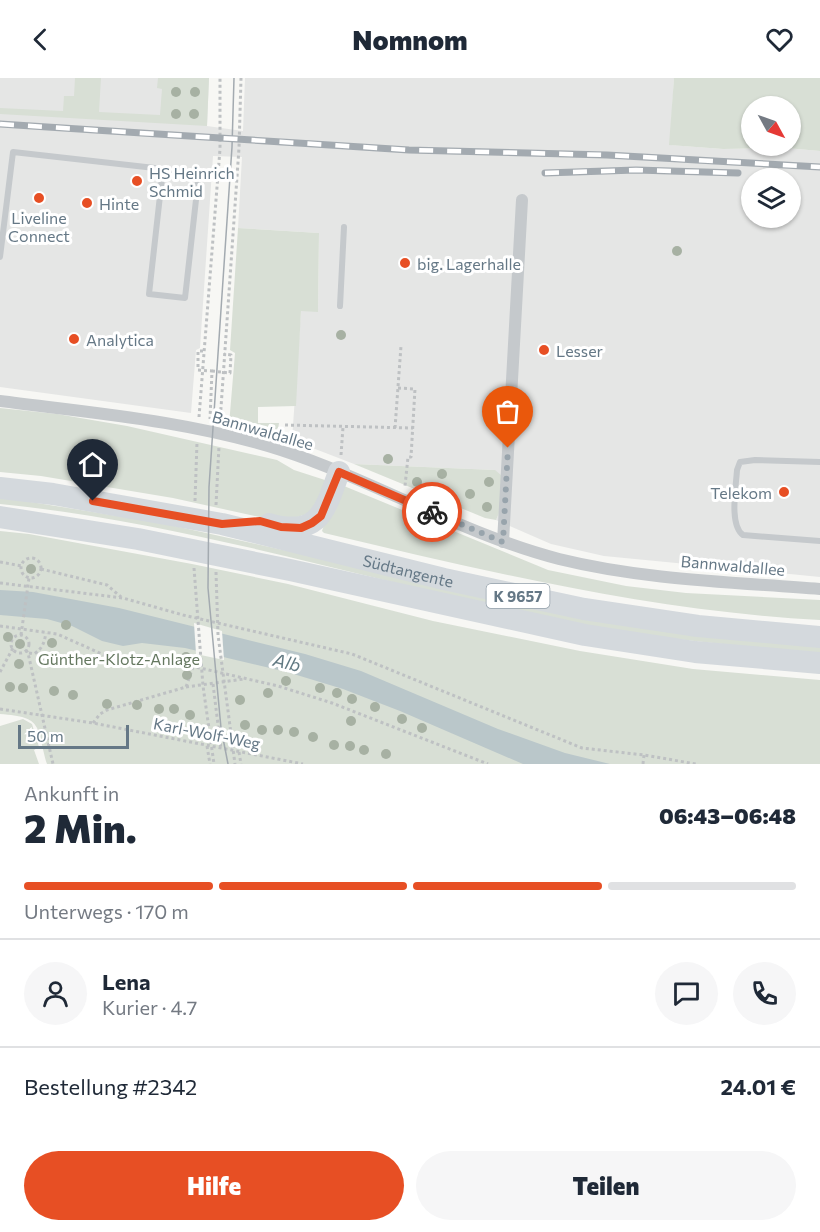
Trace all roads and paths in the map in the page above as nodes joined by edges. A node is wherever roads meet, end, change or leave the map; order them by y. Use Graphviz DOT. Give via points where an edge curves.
graph roads {
  1 [pos="220,78"];
  2 [pos="241,78"];
  3 [pos="163,170"];
  4 [pos="522,200"];
  5 [pos="344,227"];
  6 [pos="0,257"];
  7 [pos="340,306"];
  8 [pos="204,340"];
  9 [pos="225,342"];
  10 [pos="401,346"];
  11 [pos="203,351"];
  12 [pos="224,354"];
  13 [pos="212,371"];
  14 [pos="398,388"];
  15 [pos="0,401"];
  16 [pos="285,425"];
  17 [pos="343,427"];
  18 [pos="413,428"];
  19 [pos="395,429"];
  20 [pos="209,432"];
  21 [pos="820,462"];
  22 [pos="339,472"];
  23 [pos="0,488"];
  24 [pos="404,500"];
  25 [pos="0,517"];
  26 [pos="222,524"];
  27 [pos="820,541"];
  28 [pos="503,542"];
  29 [pos="0,562"];
  30 [pos="22,566"];
  31 [pos="41,569"];
  32 [pos="29,578"];
  33 [pos="0,583"];
  34 [pos="820,589"];
  35 [pos="123,598"];
  36 [pos="0,626"];
  37 [pos="46,633"];
  38 [pos="21,635"];
  39 [pos="820,637"];
  40 [pos="13,648"];
  41 [pos="27,652"];
  42 [pos="820,663"];
  43 [pos="193,667"];
  44 [pos="0,672"];
  45 [pos="248,678"];
  46 [pos="213,684"];
  47 [pos="186,687"];
  48 [pos="0,709"];
  49 [pos="42,715"];
  50 [pos="93,723"];
  51 [pos="207,746"];
  52 [pos="221,749"];
  53 [pos="239,752"];
  54 [pos="644,755"];
  55 [pos="53,764"];
  56 [pos="210,764"];
  57 [pos="241,764"];
  58 [pos="303,764"];
  59 [pos="488,764"];
  60 [pos="643,764"];
  61 [pos="696,764"];
  1 -- 8 [label="path" via="220,149"];
  2 -- 9 [label="path"];
  3 -- 3 [label="lane" via="199,173 185,298 149,294"];
  3 -- 6 [label="lane" via="13,152"];
  4 -- 28 [label="street"];
  5 -- 7 [label="lane" via="347,235"];
  10 -- 14 [label="path"];
  11 -- 13 [label="path" via="198,351 198,370"];
  12 -- 13 [label="path" via="231,355 230,373"];
  13 -- 20 [label="path"];
  14 -- 18 [label="path" via="415,389"];
  14 -- 19 [label="path"];
  15 -- 20 [label="street, Bannwaldallee"];
  16 -- 17 [label="path"];
  17 -- 19 [label="path"];
  17 -- 22 [label="path"];
  18 -- 19 [label="path"];
  18 -- 24 [label="path"];
  20 -- 22 [label="street, Bannwaldallee" via="281,450"];
  21 -- 27 [label="lane" via="740,462 734,522 742,536"];
  22 -- 24 [label="street, Bannwaldallee"];
  22 -- 26 [label="highway, K 9657" via="324,511 307,526 289,528 260,521"];
  23 -- 26 [label="highway, Südtangente / K 9657"];
  24 -- 28 [label="street, Bannwaldallee"];
  25 -- 42 [label="highway, Südtangente / K 9657" via="138,539 585,635 695,652"];
  26 -- 39 [label="highway, Südtangente / K 9657" via="584,609 698,626"];
  28 -- 34 [label="street, Bannwaldallee" via="560,559 642,575"];
  29 -- 30 [label="path"];
  30 -- 31 [label="path" via="32,559 38,561"];
  30 -- 32 [label="path"];
  31 -- 32 [label="path"];
  31 -- 35 [label="path" via="107,585"];
  32 -- 38 [label="path"];
  33 -- 35 [label="path"];
  35 -- 54 [label="path" via="352,654 582,748"];
  36 -- 37 [label="path"];
  37 -- 41 [label="path" via="41,650"];
  37 -- 43 [label="path" via="57,634 120,662 174,662"];
  38 -- 40 [label="path" via="13,639"];
  38 -- 41 [label="path" via="28,641"];
  40 -- 41 [label="path"];
  40 -- 44 [label="path"];
  41 -- 49 [label="path"];
  43 -- 45 [label="path"];
  43 -- 47 [label="path"];
  45 -- 46 [label="path"];
  45 -- 59 [label="path" via="332,703"];
  46 -- 47 [label="path"];
  46 -- 52 [label="path"];
  47 -- 50 [label="path" via="108,710"];
  48 -- 49 [label="path, Karl-Wolf-Weg"];
  49 -- 50 [label="path, Karl-Wolf-Weg"];
  49 -- 55 [label="path"];
  50 -- 51 [label="path, Karl-Wolf-Weg"];
  51 -- 52 [label="path, Karl-Wolf-Weg"];
  51 -- 56 [label="path"];
  52 -- 53 [label="path, Karl-Wolf-Weg"];
  53 -- 57 [label="path"];
  53 -- 58 [label="path, Karl-Wolf-Weg"];
  54 -- 60 [label="path"];
  54 -- 61 [label="path"];
}
